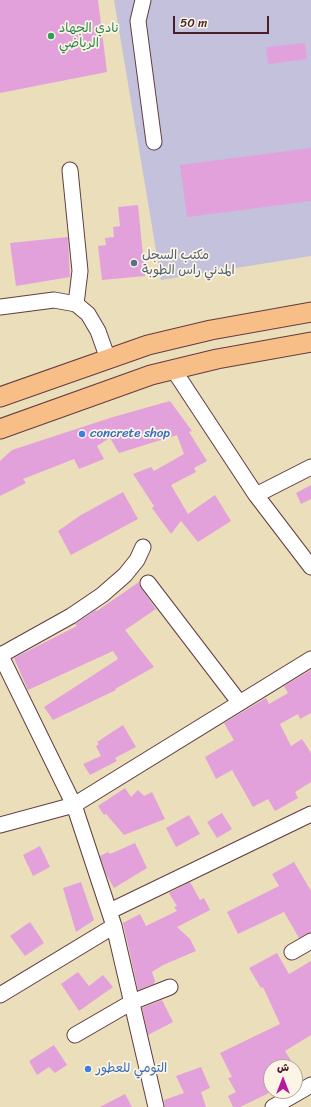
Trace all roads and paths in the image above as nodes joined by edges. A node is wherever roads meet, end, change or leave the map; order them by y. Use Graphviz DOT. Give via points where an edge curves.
graph roads {
  1 [pos="143,0"];
  2 [pos="154,142"];
  3 [pos="70,170"];
  4 [pos="76,304"];
  5 [pos="0,307"];
  6 [pos="311,312"];
  7 [pos="311,342"];
  8 [pos="108,359"];
  9 [pos="173,369"];
  10 [pos="0,397"];
  11 [pos="23,420"];
  12 [pos="0,429"];
  13 [pos="0,433"];
  14 [pos="311,467"];
  15 [pos="256,496"];
  16 [pos="143,547"];
  17 [pos="311,567"];
  18 [pos="148,583"];
  19 [pos="0,654"];
  20 [pos="311,659"];
  21 [pos="239,702"];
  22 [pos="74,805"];
  23 [pos="311,814"];
  24 [pos="0,825"];
  25 [pos="110,912"];
  26 [pos="114,926"];
  27 [pos="311,941"];
  28 [pos="292,952"];
  29 [pos="170,987"];
  30 [pos="0,995"];
  31 [pos="132,1002"];
  32 [pos="75,1035"];
  33 [pos="311,1085"];
  34 [pos="156,1107"];
  35 [pos="273,1107"];
  1 -- 2 [label="street" via="138,21"];
  3 -- 4 [label="street" via="80,271"];
  4 -- 5 [label="street" via="54,300"];
  4 -- 8 [label="street" via="88,314 98,331"];
  6 -- 8 [label="main road" via="211,330 148,345"];
  7 -- 9 [label="main road"];
  8 -- 10 [label="main road"];
  9 -- 11 [label="main road"];
  9 -- 15 [label="street"];
  11 -- 12 [label="main road"];
  11 -- 13 [label="main road"];
  14 -- 15 [label="street"];
  15 -- 17 [label="street"];
  16 -- 19 [label="street" via="125,575 102,595 71,616"];
  18 -- 21 [label="street"];
  19 -- 22 [label="street"];
  20 -- 21 [label="street"];
  21 -- 22 [label="street"];
  22 -- 24 [label="street"];
  22 -- 25 [label="street"];
  23 -- 25 [label="street"];
  25 -- 26 [label="street"];
  26 -- 30 [label="street"];
  26 -- 31 [label="street"];
  27 -- 28 [label="street"];
  29 -- 31 [label="street"];
  31 -- 32 [label="street"];
  31 -- 34 [label="street"];
  33 -- 35 [label="street"];
}
